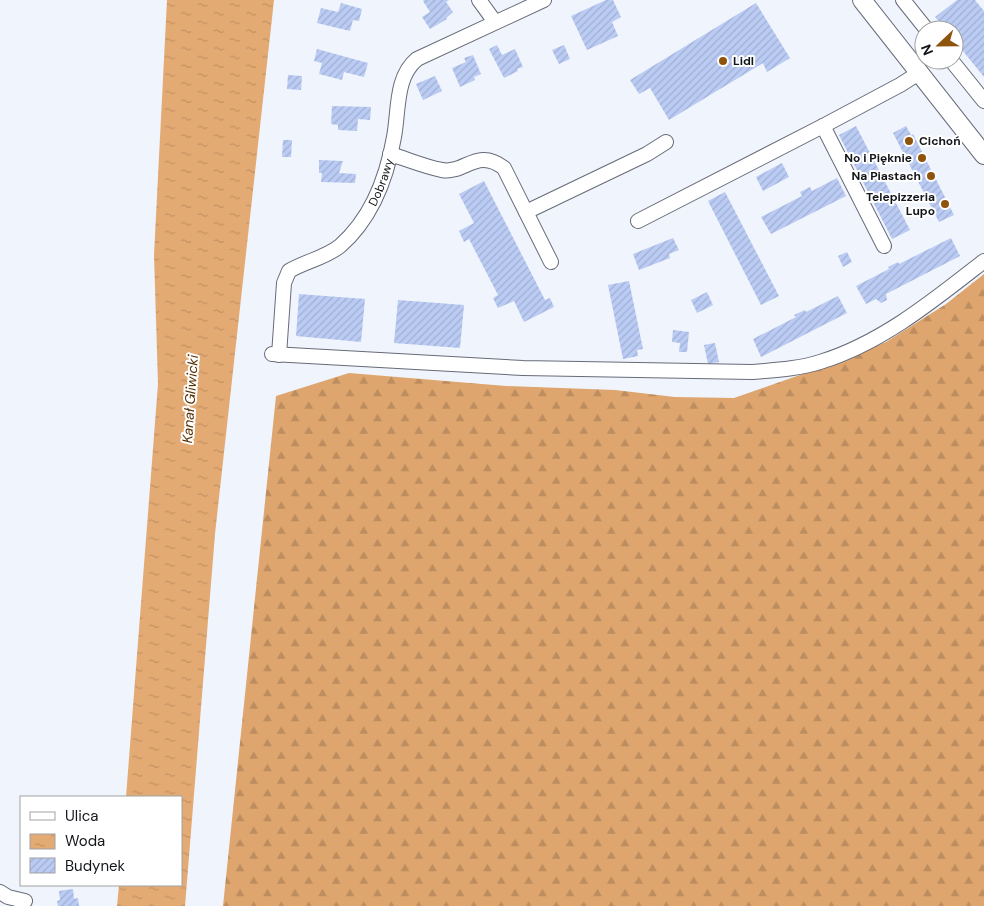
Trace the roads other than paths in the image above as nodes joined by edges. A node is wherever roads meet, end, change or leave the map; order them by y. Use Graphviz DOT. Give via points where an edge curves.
graph roads {
  1 [pos="479,0"];
  2 [pos="544,0"];
  3 [pos="862,0"];
  4 [pos="903,0"];
  5 [pos="919,20"];
  6 [pos="495,22"];
  7 [pos="959,70"];
  8 [pos="918,73"];
  9 [pos="984,102"];
  10 [pos="823,126"];
  11 [pos="666,142"];
  12 [pos="983,152"];
  13 [pos="390,154"];
  14 [pos="526,212"];
  15 [pos="638,221"];
  16 [pos="884,246"];
  17 [pos="984,261"];
  18 [pos="550,262"];
  19 [pos="0,892"];
  20 [pos="25,901"];
  1 -- 6 [label="street"];
  2 -- 6 [label="street"];
  3 -- 8 [label="main road"];
  4 -- 5 [label="street"];
  6 -- 13 [label="street, Dobrawy" via="417,59 407,67"];
  7 -- 9 [label="street"];
  8 -- 10 [label="street"];
  8 -- 12 [label="main road"];
  10 -- 15 [label="street"];
  10 -- 16 [label="street"];
  11 -- 14 [label="street"];
  13 -- 14 [label="street" via="444,170 484,159 495,161 504,168"];
  13 -- 17 [label="street, Dobrawy" via="371,207 355,230 327,255 289,271 284,284 276,355 523,368 752,372 790,369 820,362 869,342 929,304"];
  14 -- 18 [label="street"];
  19 -- 20 [label="street"];
}
